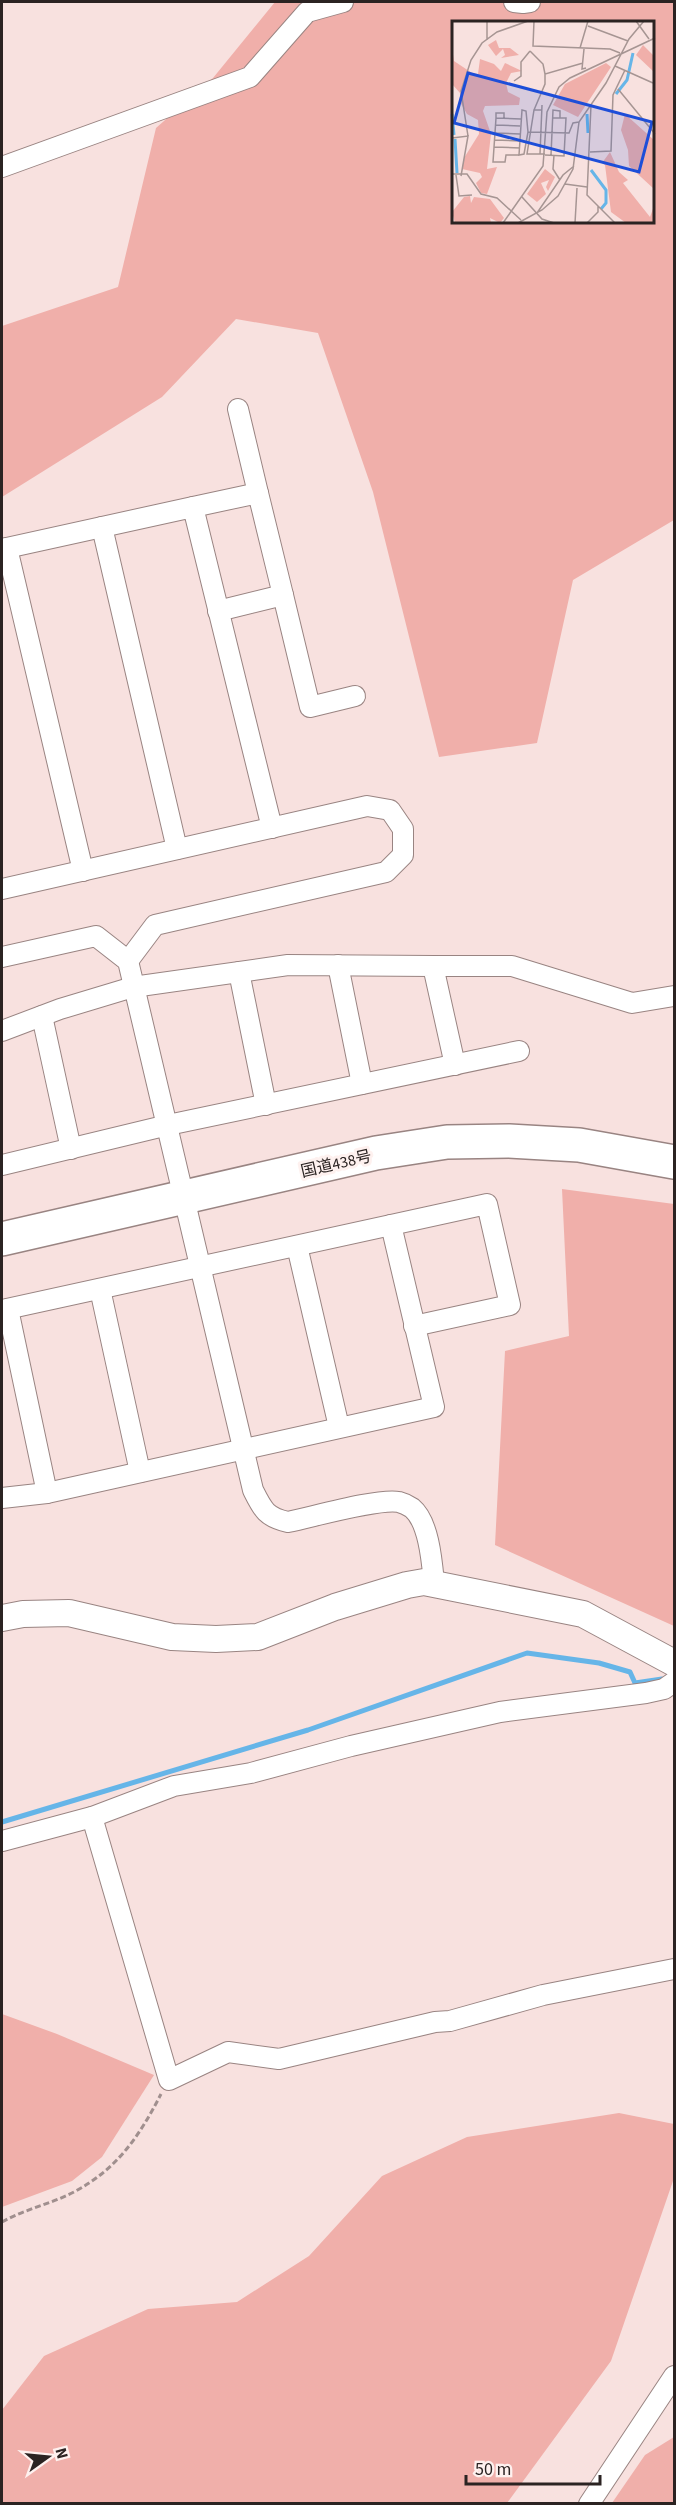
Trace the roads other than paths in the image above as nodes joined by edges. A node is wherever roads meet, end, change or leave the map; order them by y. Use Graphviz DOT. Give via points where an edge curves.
graph roads {
  1 [pos="343,2"];
  2 [pos="514,2"];
  3 [pos="530,2"];
  4 [pos="305,7"];
  5 [pos="2,167"];
  6 [pos="238,409"];
  7 [pos="258,493"];
  8 [pos="193,507"];
  9 [pos="102,527"];
  10 [pos="4,548"];
  11 [pos="283,595"];
  12 [pos="218,611"];
  13 [pos="355,696"];
  14 [pos="272,828"];
  15 [pos="177,849"];
  16 [pos="83,871"];
  17 [pos="2,889"];
  18 [pos="2,957"];
  19 [pos="128,961"];
  20 [pos="339,965"];
  21 [pos="433,966"];
  22 [pos="239,972"];
  23 [pos="133,987"];
  24 [pos="675,996"];
  25 [pos="42,1016"];
  26 [pos="2,1031"];
  27 [pos="519,1051"];
  28 [pos="455,1065"];
  29 [pos="362,1084"];
  30 [pos="266,1105"];
  31 [pos="168,1125"];
  32 [pos="71,1149"];
  33 [pos="675,1162"];
  34 [pos="2,1165"];
  35 [pos="184,1198"];
  36 [pos="391,1225"];
  37 [pos="2,1239"];
  38 [pos="297,1246"];
  39 [pos="200,1267"];
  40 [pos="100,1289"];
  41 [pos="5,1310"];
  42 [pos="414,1326"];
  43 [pos="339,1427"];
  44 [pos="243,1449"];
  45 [pos="140,1472"];
  46 [pos="47,1493"];
  47 [pos="2,1498"];
  48 [pos="434,1583"];
  49 [pos="2,1618"];
  50 [pos="673,1677"];
  51 [pos="92,1817"];
  52 [pos="2,1840"];
  53 [pos="675,1969"];
  54 [pos="675,2376"];
  55 [pos="589,2504"];
  1 -- 4 [label="street"];
  2 -- 3 [label="street"];
  4 -- 5 [label="street" via="250,76"];
  6 -- 7 [label="street"];
  7 -- 8 [label="street"];
  7 -- 11 [label="street"];
  8 -- 9 [label="street"];
  8 -- 12 [label="street"];
  9 -- 10 [label="street"];
  9 -- 15 [label="street"];
  10 -- 16 [label="street"];
  11 -- 12 [label="street"];
  11 -- 13 [label="street" via="310,707"];
  12 -- 14 [label="street"];
  14 -- 15 [label="street"];
  14 -- 19 [label="street" via="367,806 390,810 403,829 403,855 386,872 155,925"];
  15 -- 16 [label="street"];
  16 -- 17 [label="street"];
  18 -- 19 [label="street" via="96,936"];
  19 -- 23 [label="street"];
  20 -- 21 [label="street"];
  20 -- 22 [label="street" via="288,965"];
  20 -- 29 [label="street"];
  21 -- 24 [label="street" via="512,966 632,1003"];
  21 -- 28 [label="street"];
  22 -- 23 [label="street"];
  22 -- 30 [label="street"];
  23 -- 25 [label="street"];
  23 -- 31 [label="street"];
  25 -- 26 [label="street"];
  25 -- 32 [label="street"];
  27 -- 28 [label="street"];
  28 -- 29 [label="street"];
  29 -- 30 [label="street"];
  30 -- 31 [label="street"];
  31 -- 32 [label="street"];
  31 -- 35 [label="street"];
  32 -- 34 [label="street"];
  33 -- 35 [label="highway, 国道438号" via="579,1145 447,1142 376,1154"];
  35 -- 37 [label="highway, 国道438号"];
  35 -- 39 [label="street"];
  36 -- 38 [label="street"];
  36 -- 42 [label="street"];
  36 -- 42 [label="street" via="487,1204 510,1305"];
  38 -- 39 [label="street"];
  38 -- 43 [label="street"];
  39 -- 40 [label="street"];
  39 -- 44 [label="street"];
  40 -- 41 [label="street"];
  40 -- 45 [label="street"];
  41 -- 46 [label="street"];
  42 -- 43 [label="street" via="434,1407"];
  43 -- 44 [label="street"];
  44 -- 45 [label="street"];
  44 -- 48 [label="street" via="253,1490 262,1510 274,1519 288,1522 382,1502 400,1502 412,1508 425,1532"];
  45 -- 46 [label="street"];
  46 -- 47 [label="street"];
  48 -- 49 [label="street" via="407,1585 345,1604 258,1637 172,1637 69,1613"];
  48 -- 50 [label="street" via="583,1614"];
  50 -- 51 [label="street" via="646,1693 490,1714 251,1773 174,1786"];
  51 -- 52 [label="street"];
  51 -- 53 [label="street" via="169,2080 228,2052 279,2058 450,2021 543,1995"];
  54 -- 55 [label="street"];
}
